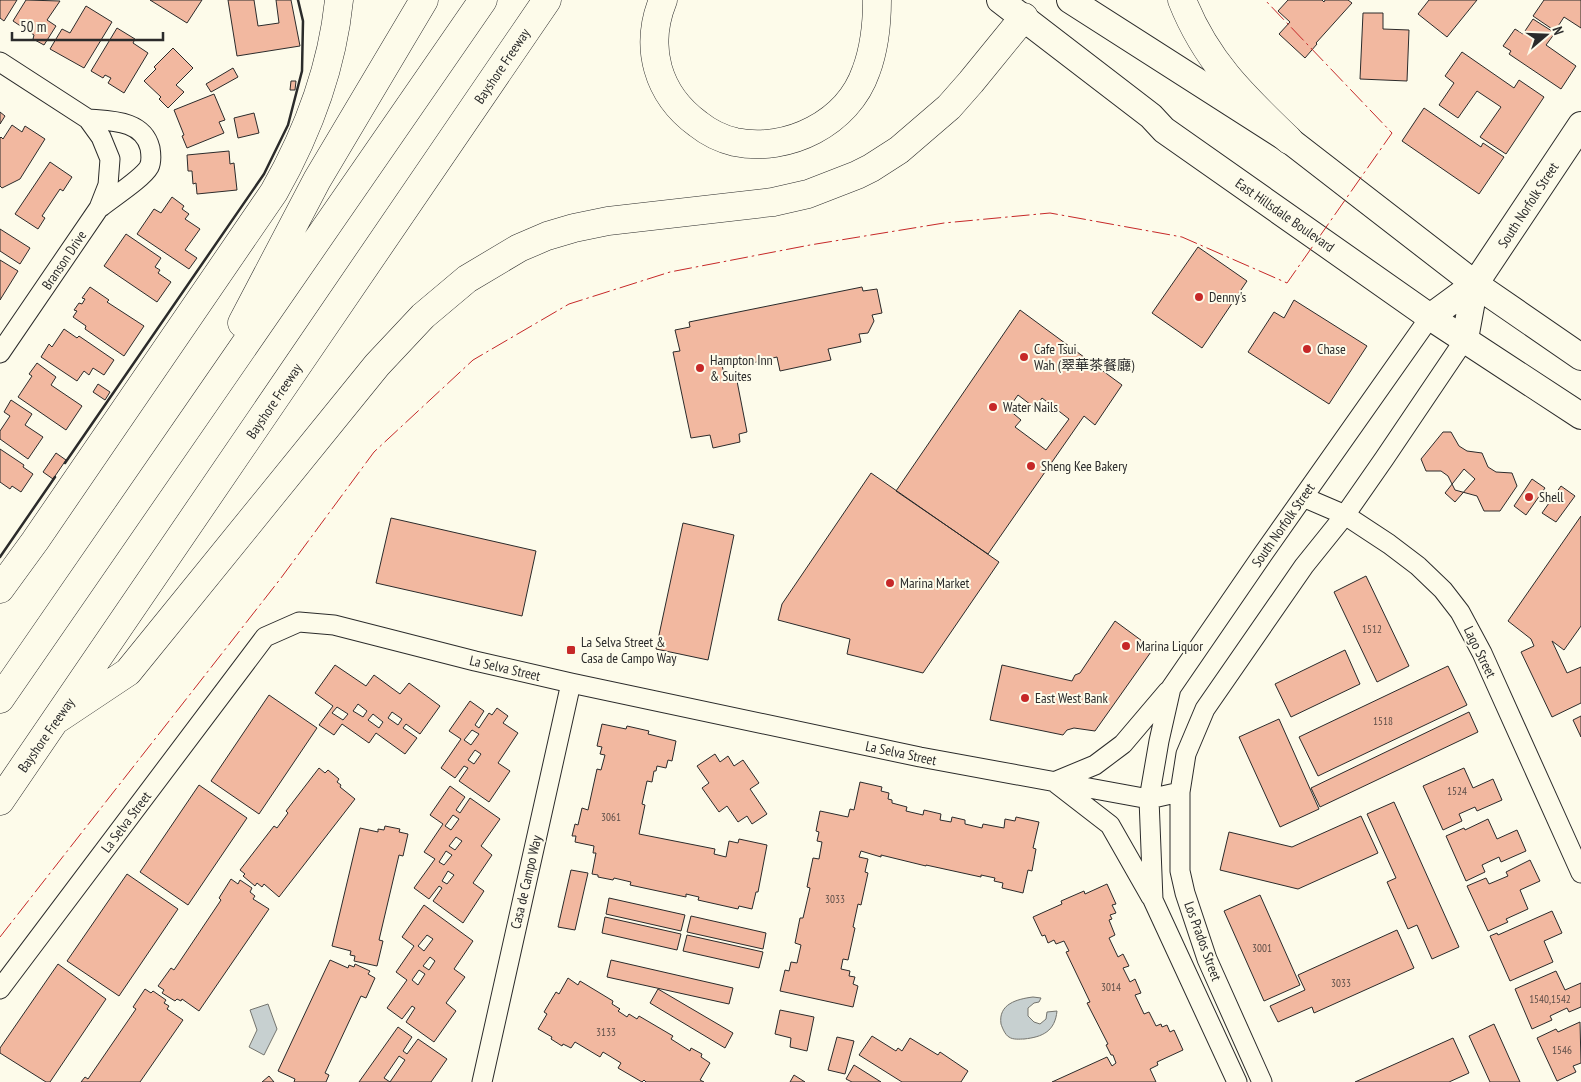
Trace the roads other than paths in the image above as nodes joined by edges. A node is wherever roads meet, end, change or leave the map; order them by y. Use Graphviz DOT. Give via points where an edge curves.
graph roads {
  1 [pos="339,0"];
  2 [pos="424,0"];
  3 [pos="483,0"];
  4 [pos="547,0"];
  5 [pos="663,0"];
  6 [pos="877,0"];
  7 [pos="1000,0"];
  8 [pos="1070,0"];
  9 [pos="1182,0"];
  10 [pos="1030,9"];
  11 [pos="0,62"];
  12 [pos="88,119"];
  13 [pos="1581,125"];
  14 [pos="1289,140"];
  15 [pos="99,208"];
  16 [pos="1475,284"];
  17 [pos="1430,317"];
  18 [pos="1465,339"];
  19 [pos="0,353"];
  20 [pos="1581,357"];
  21 [pos="1581,416"];
  22 [pos="191,421"];
  23 [pos="1303,497"];
  24 [pos="1345,515"];
  25 [pos="0,589"];
  26 [pos="571,683"];
  27 [pos="1171,688"];
  28 [pos="0,698"];
  29 [pos="56,720"];
  30 [pos="1054,782"];
  31 [pos="1180,792"];
  32 [pos="1150,799"];
  33 [pos="0,801"];
  34 [pos="1581,873"];
  35 [pos="1153,900"];
  36 [pos="0,989"];
  37 [pos="482,1082"];
  38 [pos="1237,1082"];
  39 [pos="1262,1082"];
  1 -- 25 [label="highway" via="337,24 323,82 302,139 274,192"];
  2 -- 22 [label="highway" via="316,180"];
  3 -- 22 [label="highway"];
  4 -- 29 [label="highway, Bayshore Freeway"];
  5 -- 6 [label="highway" via="654,35 656,63 665,90 684,114 707,131 734,142 762,144 787,141 812,132 834,118 853,96 866,73 874,48"];
  7 -- 10 [label="main road, East Hillsdale Boulevard"];
  8 -- 14 [label="main road"];
  9 -- 14 [label="highway" via="1204,45 1224,74"];
  10 -- 17 [label="main road, East Hillsdale Boulevard" via="1164,130"];
  10 -- 29 [label="highway" via="948,107 899,150 857,175 808,194 773,202 608,221 574,228 519,248 467,279 423,316 377,366 128,672"];
  11 -- 12 [label="street"];
  12 -- 15 [label="street, Branson Drive" via="101,137 110,159 108,185"];
  12 -- 15 [label="street" via="132,125 141,131 152,155 149,167 142,175"];
  13 -- 16 [label="main road, South Norfolk Street"];
  14 -- 16 [label="main road"];
  15 -- 19 [label="street, Branson Drive"];
  16 -- 17 [label="main road, South Norfolk Street"];
  16 -- 18 [label="main road, South Norfolk Street"];
  16 -- 20 [label="main road"];
  17 -- 18 [label="main road, East Hillsdale Boulevard"];
  17 -- 23 [label="street, South Norfolk Street"];
  18 -- 21 [label="main road, East Hillsdale Boulevard"];
  18 -- 24 [label="street, South Norfolk Street"];
  22 -- 28 [label="highway"];
  23 -- 24 [label="street, Lago Street"];
  23 -- 27 [label="street, South Norfolk Street"];
  24 -- 31 [label="street, South Norfolk Street" via="1304,566 1205,709 1186,754"];
  24 -- 34 [label="street, Lago Street" via="1418,566 1460,612 1482,653"];
  26 -- 30 [label="street, La Selva Street"];
  26 -- 36 [label="street, La Selva Street" via="334,625 299,622 265,637"];
  26 -- 37 [label="street, Casa de Campo Way"];
  27 -- 30 [label="street" via="1123,744 1095,765"];
  27 -- 32 [label="street, South Norfolk Street"];
  29 -- 33 [label="highway, Bayshore Freeway"];
  30 -- 32 [label="street, La Selva Street"];
  30 -- 35 [label="street" via="1110,825"];
  31 -- 32 [label="street, La Selva Street"];
  31 -- 39 [label="street, Los Prados Street" via="1180,871 1185,893 1207,959"];
  32 -- 35 [label="street, Los Prados Street"];
  35 -- 38 [label="street, Los Prados Street"];
}
